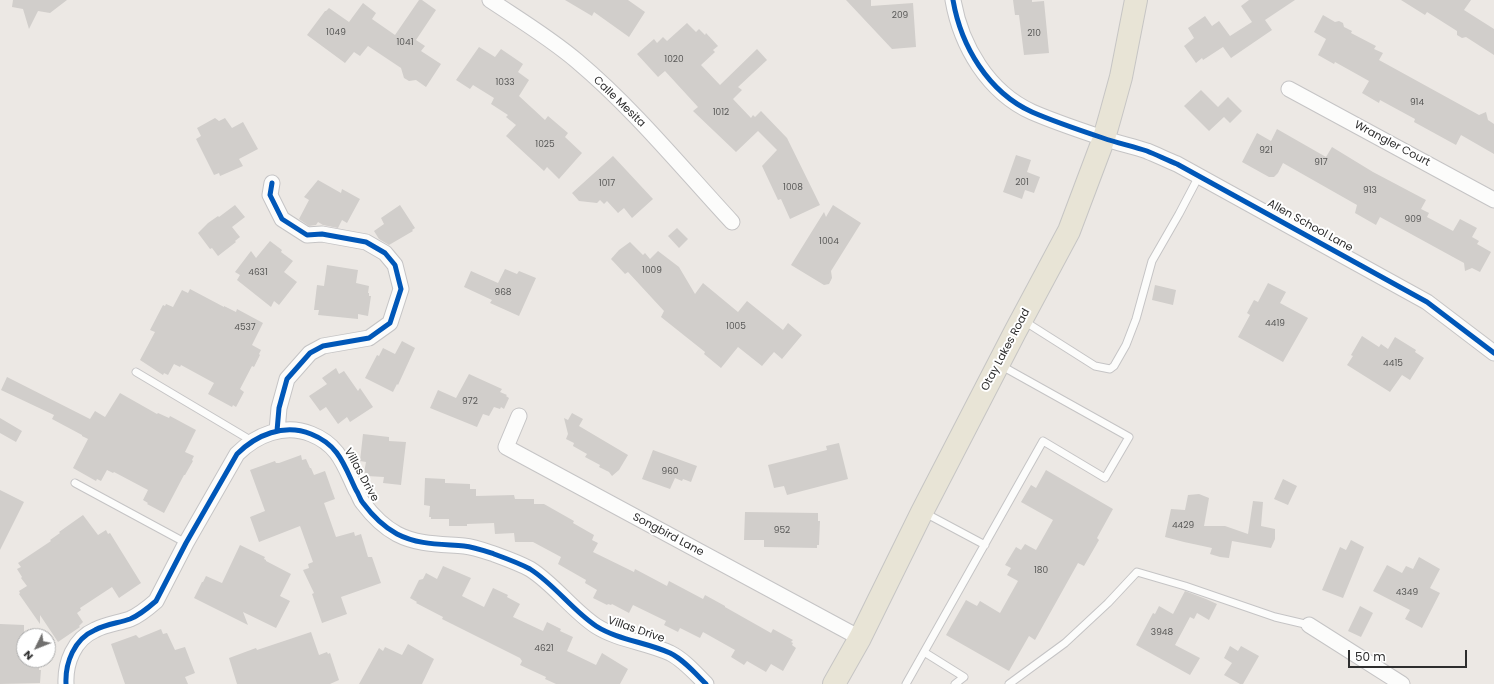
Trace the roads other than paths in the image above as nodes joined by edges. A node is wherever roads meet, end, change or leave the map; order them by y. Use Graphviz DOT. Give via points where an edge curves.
graph roads {
  1 [pos="490,0"];
  2 [pos="953,0"];
  3 [pos="1136,0"];
  4 [pos="1289,89"];
  5 [pos="1104,138"];
  6 [pos="1198,176"];
  7 [pos="272,183"];
  8 [pos="1494,200"];
  9 [pos="732,222"];
  10 [pos="1022,320"];
  11 [pos="1494,353"];
  12 [pos="998,364"];
  13 [pos="136,372"];
  14 [pos="519,416"];
  15 [pos="277,431"];
  16 [pos="252,441"];
  17 [pos="75,483"];
  18 [pos="922,512"];
  19 [pos="186,543"];
  20 [pos="985,545"];
  21 [pos="1309,625"];
  22 [pos="860,638"];
  23 [pos="924,652"];
  24 [pos="66,684"];
  25 [pos="706,684"];
  26 [pos="834,684"];
  27 [pos="906,684"];
  28 [pos="955,684"];
  29 [pos="1009,684"];
  30 [pos="1402,684"];
  1 -- 9 [label="street, Calle Mesita" via="554,42 625,105"];
  2 -- 5 [label="street, Allen School Lane" via="959,29 966,44 983,72 999,89 1031,111"];
  3 -- 5 [label="main road, Otay Lakes Road" via="1121,77"];
  4 -- 8 [label="street, Wrangler Court"];
  5 -- 6 [label="street, Allen School Lane" via="1146,151"];
  5 -- 10 [label="main road, Otay Lakes Road" via="1070,231"];
  6 -- 10 [label="lane" via="1152,261 1136,319 1114,366 1110,369 1095,366"];
  6 -- 11 [label="street, Allen School Lane" via="1427,302"];
  7 -- 15 [label="street" via="270,195 282,219 306,235 322,234 366,242 385,253 395,265 401,289 390,323 369,338 323,346 310,353 291,374 279,408"];
  10 -- 12 [label="main road, Otay Lakes Road"];
  12 -- 18 [label="main road, Otay Lakes Road"];
  12 -- 20 [label="lane" via="1129,437 1105,478 1043,441"];
  13 -- 16 [label="lane"];
  14 -- 22 [label="street, Songbird Lane" via="506,447"];
  15 -- 16 [label="street, Villas Drive"];
  15 -- 25 [label="street, Villas Drive" via="309,433 337,451 363,503 378,520 396,533 426,544 466,546 492,553 530,569 595,626 674,655"];
  16 -- 19 [label="street, Villas Drive" via="237,454"];
  17 -- 19 [label="lane"];
  18 -- 20 [label="lane"];
  18 -- 22 [label="main road, Otay Lakes Road"];
  19 -- 24 [label="street, Villas Drive" via="152,605 131,618 95,630 79,643 68,661"];
  20 -- 23 [label="lane"];
  21 -- 29 [label="lane" via="1275,618 1186,586 1136,572 1108,603 1065,643"];
  21 -- 30 [label="street"];
  22 -- 26 [label="main road, Otay Lakes Road"];
  23 -- 27 [label="lane"];
  23 -- 28 [label="lane" via="964,677"];
}
